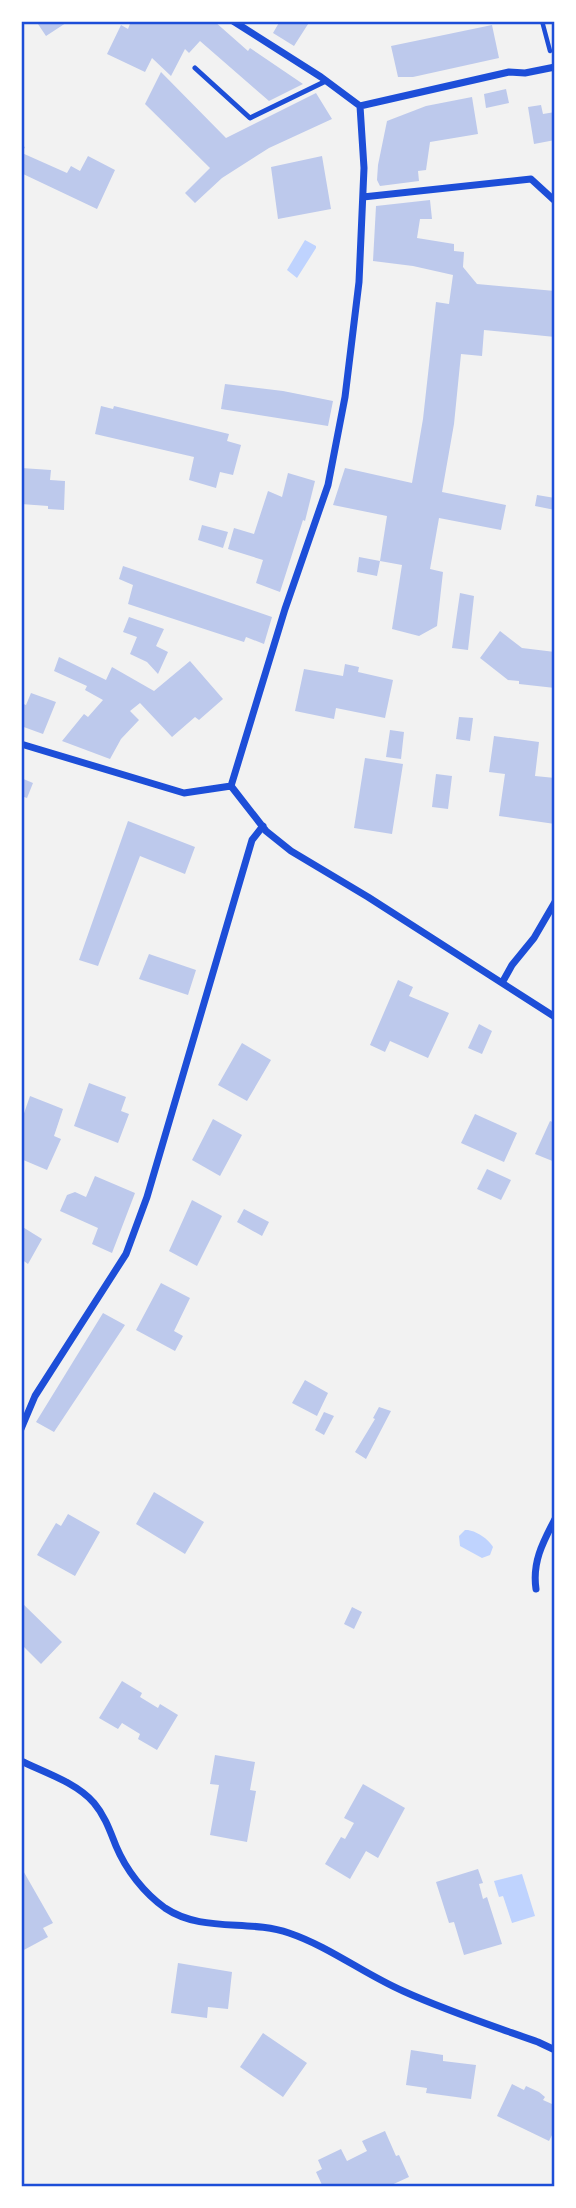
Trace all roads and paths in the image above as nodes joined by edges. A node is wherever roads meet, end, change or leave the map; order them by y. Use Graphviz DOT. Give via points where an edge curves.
graph roads {
  1 [pos="233,21"];
  2 [pos="542,21"];
  3 [pos="554,67"];
  4 [pos="195,68"];
  5 [pos="326,81"];
  6 [pos="360,106"];
  7 [pos="363,197"];
  8 [pos="555,201"];
  9 [pos="21,744"];
  10 [pos="231,786"];
  11 [pos="262,826"];
  12 [pos="555,902"];
  13 [pos="502,983"];
  14 [pos="555,1017"];
  15 [pos="21,1429"];
  16 [pos="555,1519"];
  17 [pos="536,1589"];
  18 [pos="21,1761"];
  19 [pos="555,2050"];
  1 -- 5 [label="street"];
  2 -- 3 [label="path"];
  3 -- 6 [label="street" via="509,72"];
  4 -- 5 [label="lane" via="250,118"];
  5 -- 6 [label="street"];
  6 -- 7 [label="street"];
  7 -- 8 [label="street" via="531,179"];
  7 -- 10 [label="street" via="359,282 345,397 328,485"];
  9 -- 10 [label="street" via="184,793"];
  10 -- 11 [label="street"];
  11 -- 13 [label="street" via="290,851"];
  11 -- 15 [label="street" via="252,840 126,1254 35,1396"];
  12 -- 13 [label="street"];
  13 -- 14 [label="street"];
  16 -- 17 [label="street" via="539,1549"];
  18 -- 19 [label="street" via="82,1791 94,1803 130,1873 166,1908 193,1921 264,1926 290,1933 402,1991"];
}
